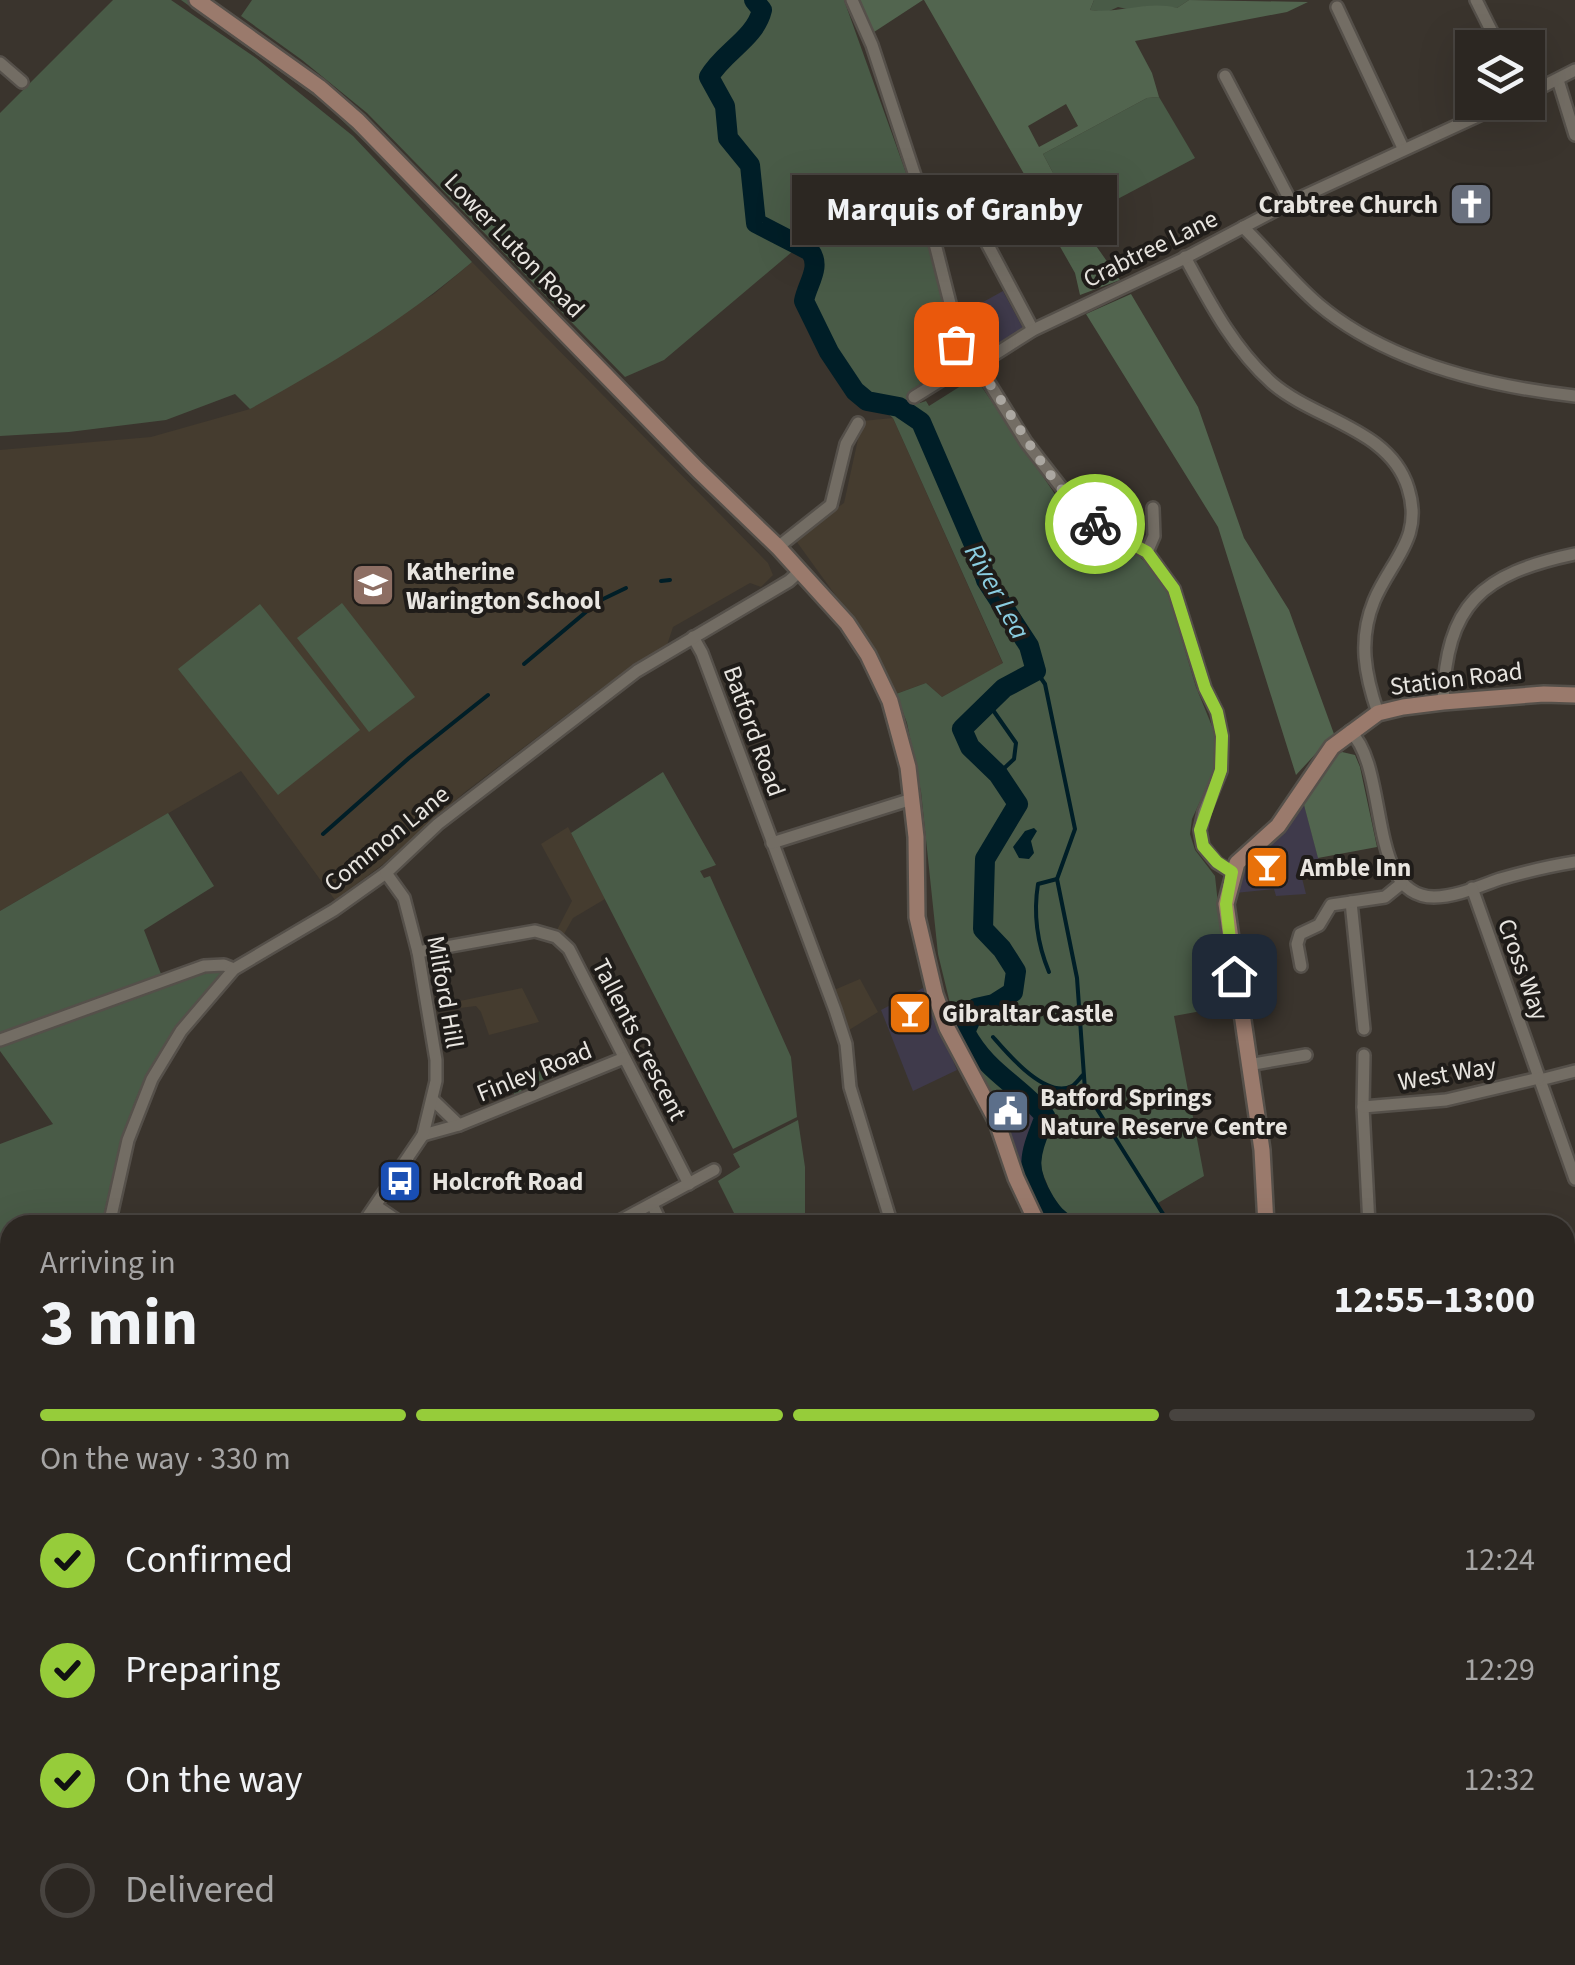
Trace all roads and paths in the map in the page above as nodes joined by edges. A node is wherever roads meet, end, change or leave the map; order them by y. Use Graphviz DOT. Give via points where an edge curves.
graph roads {
  1 [pos="197,0"];
  2 [pos="852,0"];
  3 [pos="1476,0"];
  4 [pos="1337,7"];
  5 [pos="1491,30"];
  6 [pos="0,63"];
  7 [pos="1575,70"];
  8 [pos="1225,76"];
  9 [pos="1558,80"];
  10 [pos="22,82"];
  11 [pos="1545,86"];
  12 [pos="1467,120"];
  13 [pos="1575,135"];
  14 [pos="1403,148"];
  15 [pos="1291,202"];
  16 [pos="973,217"];
  17 [pos="1243,226"];
  18 [pos="1186,257"];
  19 [pos="1034,330"];
  20 [pos="956,344"];
  21 [pos="978,365"];
  22 [pos="951,374"];
  23 [pos="1575,396"];
  24 [pos="914,397"];
  25 [pos="858,423"];
  26 [pos="1152,508"];
  27 [pos="778,548"];
  28 [pos="1147,552"];
  29 [pos="1575,554"];
  30 [pos="800,571"];
  31 [pos="692,638"];
  32 [pos="1575,695"];
  33 [pos="1443,702"];
  34 [pos="1378,713"];
  35 [pos="1350,731"];
  36 [pos="912,799"];
  37 [pos="772,842"];
  38 [pos="1575,862"];
  39 [pos="1232,872"];
  40 [pos="386,873"];
  41 [pos="1401,884"];
  42 [pos="1472,888"];
  43 [pos="1351,902"];
  44 [pos="418,952"];
  45 [pos="1301,966"];
  46 [pos="234,969"];
  47 [pos="1364,1029"];
  48 [pos="0,1040"];
  49 [pos="1306,1055"];
  50 [pos="1364,1055"];
  51 [pos="624,1058"];
  52 [pos="1248,1065"];
  53 [pos="1575,1071"];
  54 [pos="1540,1079"];
  55 [pos="433,1100"];
  56 [pos="1363,1107"];
  57 [pos="459,1125"];
  58 [pos="423,1135"];
  59 [pos="714,1170"];
  60 [pos="1575,1179"];
  61 [pos="689,1184"];
  62 [pos="652,1204"];
  63 [pos="376,1206"];
  64 [pos="111,1215"];
  65 [pos="369,1215"];
  66 [pos="389,1215"];
  67 [pos="631,1215"];
  68 [pos="657,1215"];
  69 [pos="889,1215"];
  70 [pos="1033,1215"];
  71 [pos="1265,1215"];
  72 [pos="1368,1215"];
  1 -- 27 [label="main road, Lower Luton Road" via="358,121"];
  2 -- 20 [label="street" via="927,212"];
  3 -- 5 [label="street"];
  4 -- 14 [label="street"];
  6 -- 10 [label="street"];
  7 -- 9 [label="street"];
  8 -- 15 [label="street"];
  9 -- 11 [label="street"];
  9 -- 13 [label="street"];
  12 -- 14 [label="street, Crabtree Lane"];
  14 -- 15 [label="street, Crabtree Lane"];
  15 -- 17 [label="street, Crabtree Lane"];
  16 -- 19 [label="street"];
  17 -- 18 [label="street, Crabtree Lane"];
  17 -- 23 [label="street" via="1318,304 1386,345 1468,377"];
  18 -- 19 [label="street, Crabtree Lane"];
  18 -- 34 [label="street" via="1222,324 1254,365 1289,396 1380,446 1403,474 1411,499 1409,538 1375,600 1365,638 1366,676"];
  19 -- 21 [label="street, Crabtree Lane"];
  20 -- 21 [label="street"];
  20 -- 22 [label="street"];
  21 -- 22 [label="street, Crabtree Lane"];
  21 -- 28 [label="street" via="1068,496 1098,527"];
  22 -- 24 [label="street, Crabtree Lane"];
  25 -- 27 [label="street" via="831,504"];
  26 -- 28 [label="street" via="1154,536"];
  27 -- 30 [label="main road, Lower Luton Road"];
  28 -- 39 [label="street" via="1174,589 1220,723 1221,770 1200,830 1208,854"];
  29 -- 33 [label="street" via="1512,574 1469,604 1454,633"];
  30 -- 31 [label="street, Common Lane"];
  30 -- 36 [label="main road, Lower Luton Road" via="880,677 898,724"];
  31 -- 37 [label="street, Batford Road"];
  31 -- 40 [label="street, Common Lane" via="544,741"];
  32 -- 33 [label="main road, Station Road"];
  33 -- 34 [label="main road, Station Road"];
  34 -- 35 [label="main road, Station Road"];
  35 -- 39 [label="main road, Station Road" via="1332,746 1278,826"];
  35 -- 41 [label="street" via="1369,763"];
  36 -- 37 [label="street"];
  36 -- 70 [label="main road, Lower Luton Road" via="917,917 935,994"];
  37 -- 69 [label="street, Batford Road" via="846,1044 850,1087"];
  38 -- 42 [label="street"];
  39 -- 52 [label="main road" via="1226,904"];
  40 -- 44 [label="street, Milford Hill" via="404,898"];
  40 -- 46 [label="street, Common Lane"];
  41 -- 42 [label="street" via="1434,897"];
  41 -- 43 [label="street" via="1386,897"];
  42 -- 54 [label="street, Cross Way"];
  43 -- 45 [label="street" via="1332,906 1300,934"];
  43 -- 47 [label="street"];
  44 -- 51 [label="street, Tallents Crescent" via="536,931 556,938 569,949"];
  44 -- 55 [label="street, Milford Hill" via="436,1060"];
  46 -- 48 [label="street" via="204,966"];
  46 -- 64 [label="street, Common Lane" via="181,1031 152,1079 128,1140"];
  49 -- 52 [label="street"];
  50 -- 56 [label="street"];
  51 -- 57 [label="street, Finley Road"];
  51 -- 61 [label="street, Tallents Crescent"];
  52 -- 71 [label="main road"];
  53 -- 54 [label="street, West Way"];
  54 -- 56 [label="street, West Way" via="1446,1100"];
  54 -- 60 [label="street, Cross Way"];
  55 -- 57 [label="street, Finley Road"];
  55 -- 58 [label="street, Milford Hill"];
  56 -- 72 [label="street"];
  57 -- 58 [label="street, Finley Road"];
  58 -- 63 [label="street, Milford Hill"];
  59 -- 61 [label="street"];
  61 -- 62 [label="street"];
  62 -- 67 [label="street"];
  62 -- 68 [label="street"];
  63 -- 65 [label="street, Milford Hill"];
  63 -- 66 [label="street"];
}
